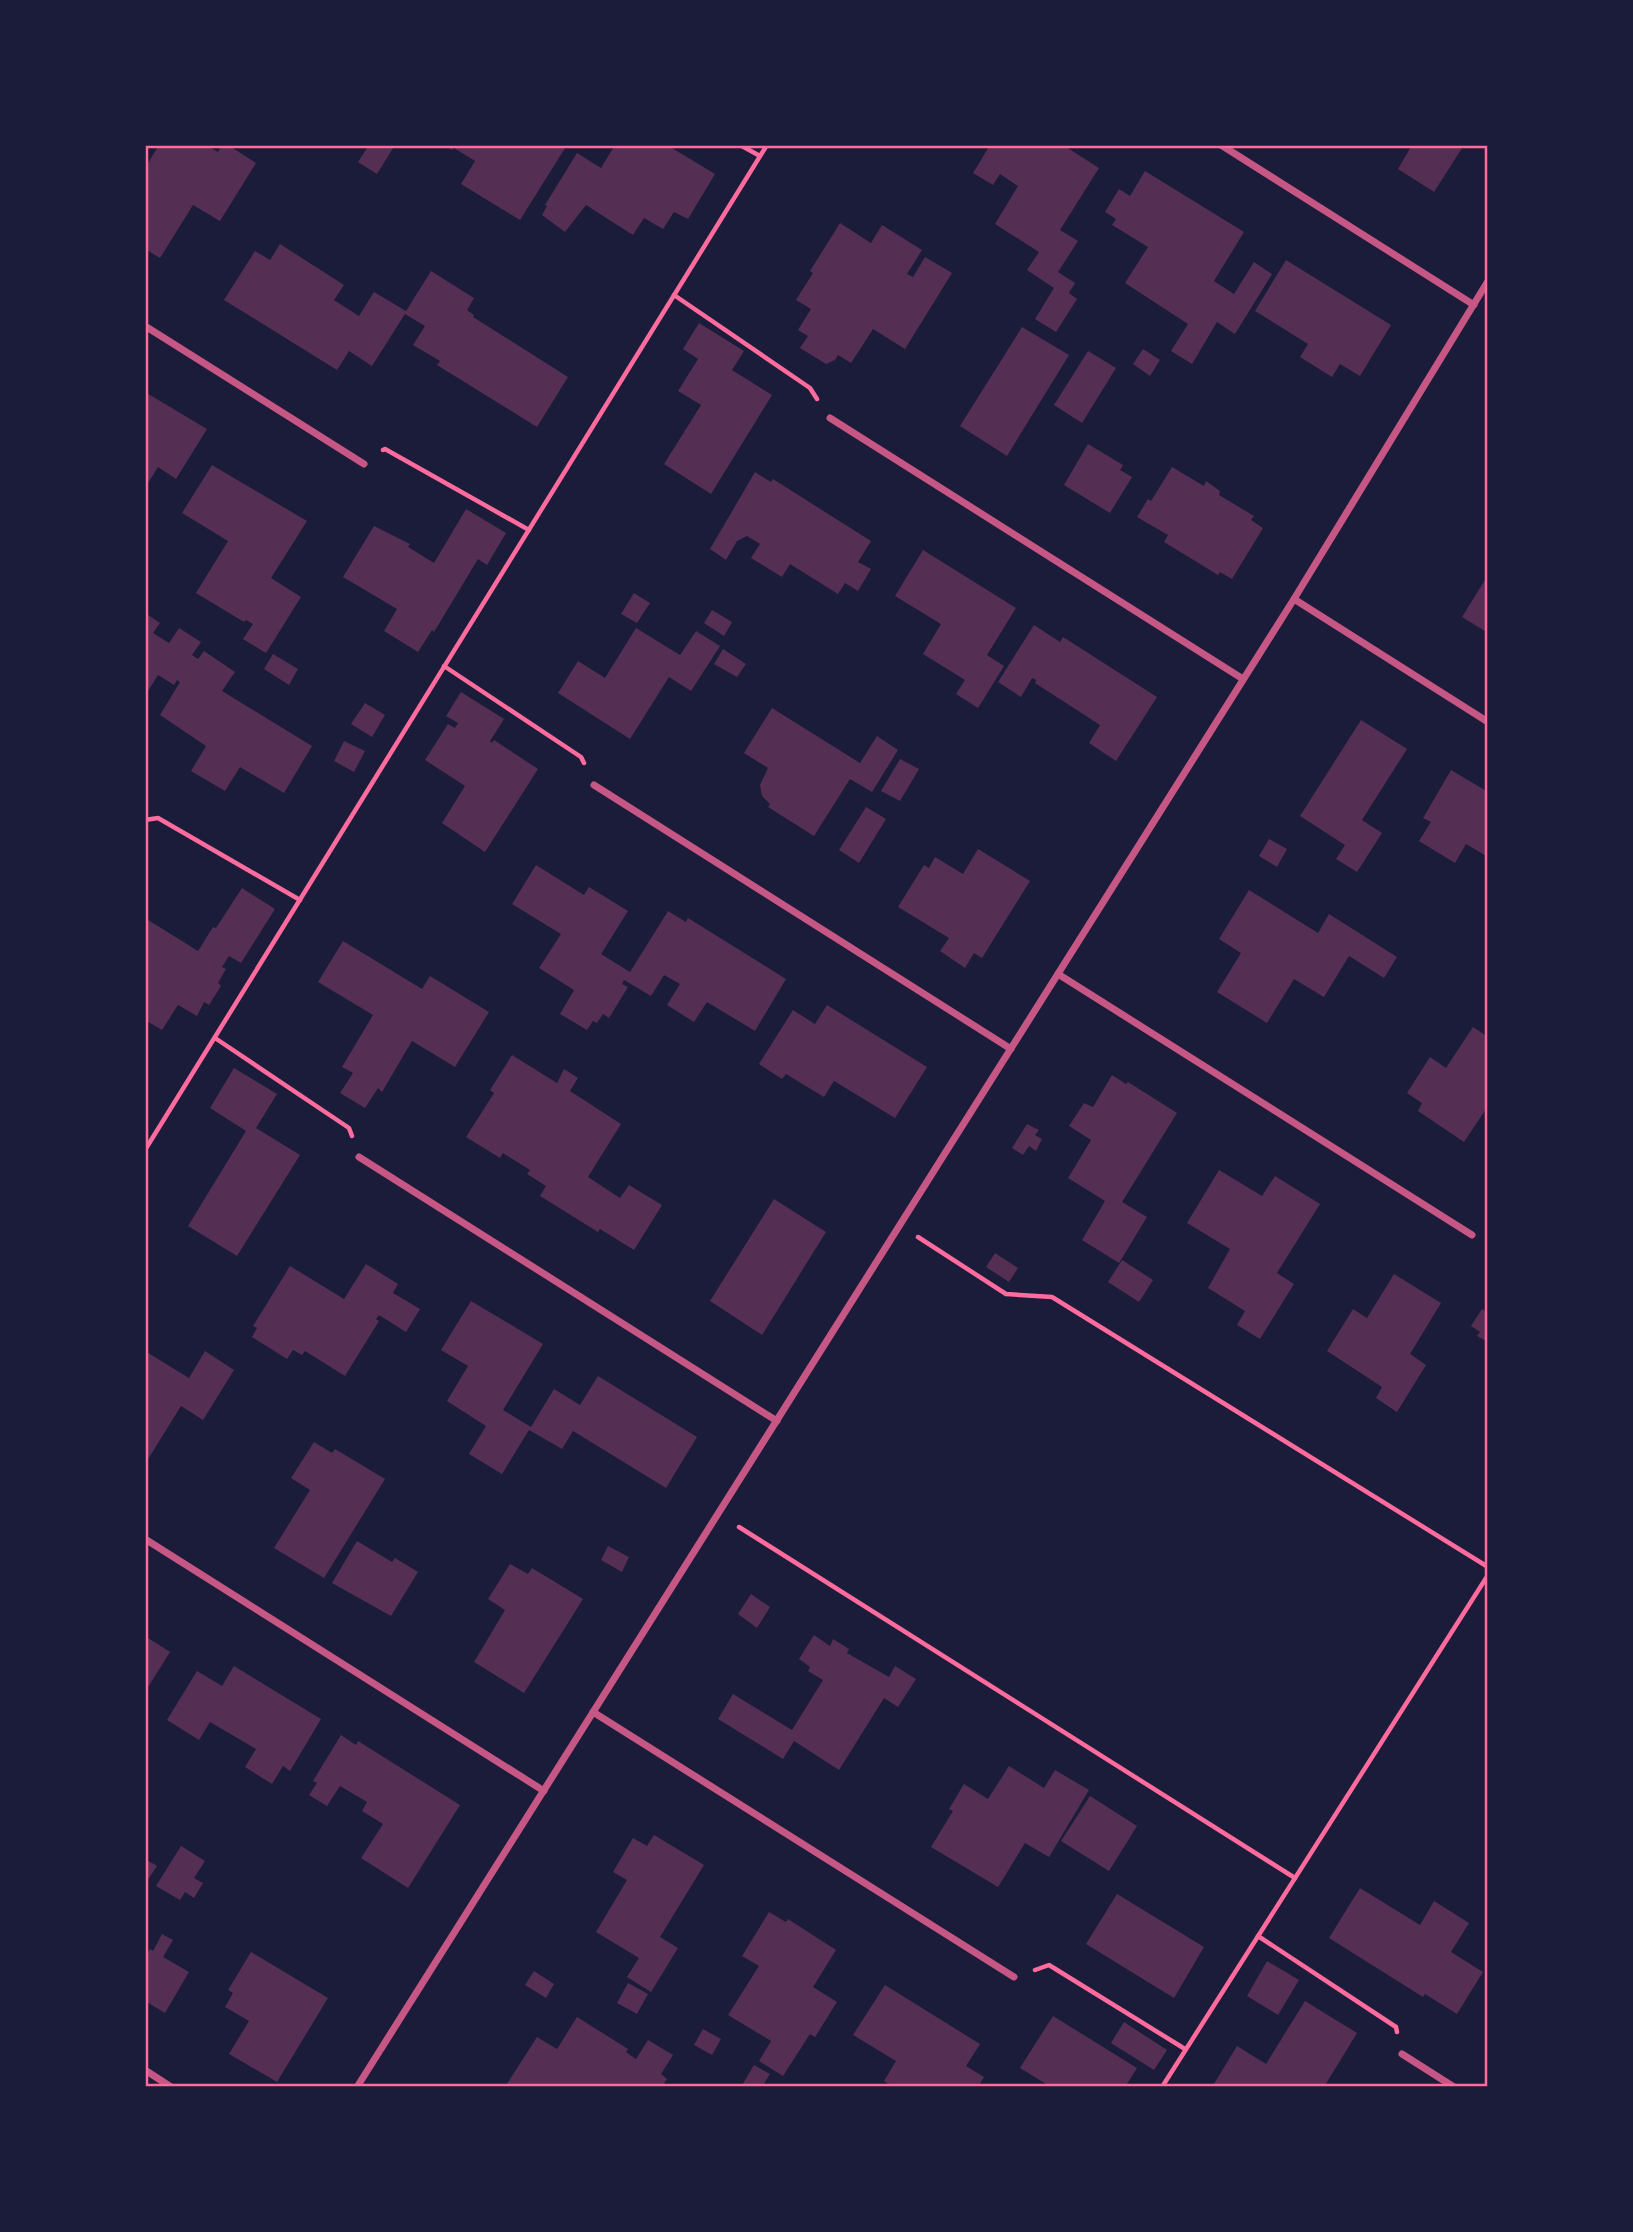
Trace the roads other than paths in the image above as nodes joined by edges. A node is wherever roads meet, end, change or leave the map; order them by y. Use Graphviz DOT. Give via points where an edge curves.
graph roads {
  1 [pos="1221,145"];
  2 [pos="1488,281"];
  3 [pos="1474,304"];
  4 [pos="145,326"];
  5 [pos="830,418"];
  6 [pos="364,464"];
  7 [pos="1294,599"];
  8 [pos="1243,680"];
  9 [pos="1488,722"];
  10 [pos="594,785"];
  11 [pos="1058,974"];
  12 [pos="1011,1049"];
  13 [pos="359,1157"];
  14 [pos="1472,1235"];
  15 [pos="777,1421"];
  16 [pos="145,1539"];
  17 [pos="593,1712"];
  18 [pos="544,1791"];
  19 [pos="1014,1977"];
  20 [pos="1402,2054"];
  21 [pos="145,2070"];
  22 [pos="360,2086"];
  23 [pos="171,2087"];
  24 [pos="1454,2087"];
  1 -- 3 [label="street"];
  2 -- 3 [label="street"];
  3 -- 7 [label="street"];
  4 -- 6 [label="street"];
  5 -- 8 [label="street"];
  7 -- 8 [label="street"];
  7 -- 9 [label="street"];
  8 -- 11 [label="street"];
  10 -- 12 [label="street"];
  11 -- 12 [label="street"];
  11 -- 14 [label="street"];
  12 -- 15 [label="street"];
  13 -- 15 [label="street"];
  15 -- 17 [label="street"];
  16 -- 18 [label="street"];
  17 -- 18 [label="street"];
  17 -- 19 [label="street"];
  18 -- 22 [label="street"];
  20 -- 24 [label="street"];
  21 -- 23 [label="street"];
}
